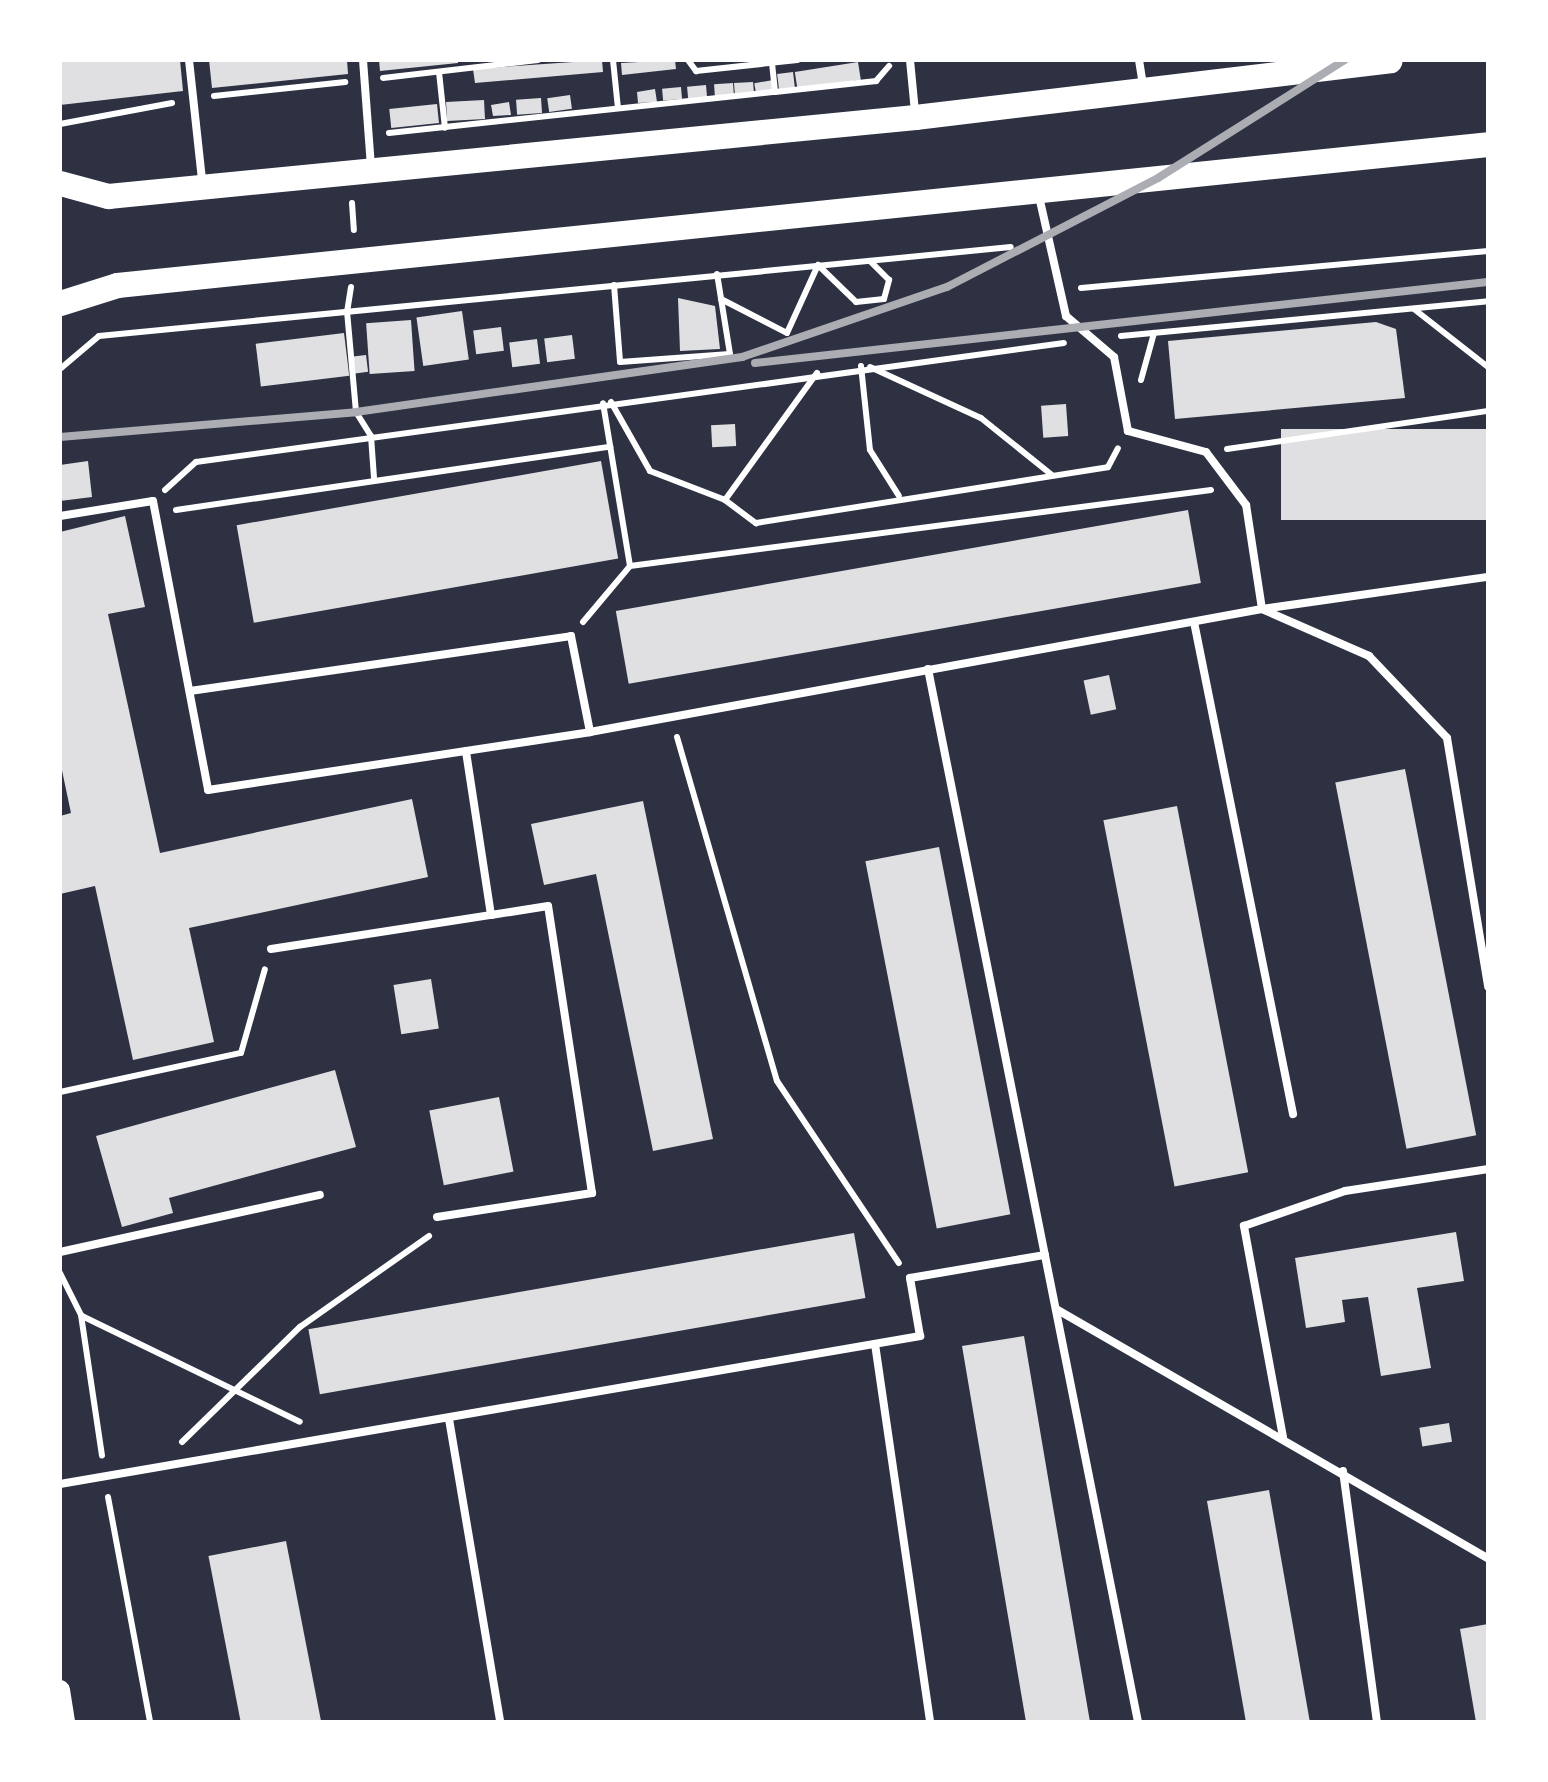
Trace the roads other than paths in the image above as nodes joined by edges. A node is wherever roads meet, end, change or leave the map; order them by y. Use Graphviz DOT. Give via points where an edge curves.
graph roads {
  1 [pos="190,60"];
  2 [pos="363,60"];
  3 [pos="910,60"];
  4 [pos="1140,60"];
  5 [pos="1390,60"];
  6 [pos="1143,89"];
  7 [pos="915,116"];
  8 [pos="1488,144"];
  9 [pos="371,172"];
  10 [pos="60,183"];
  11 [pos="202,187"];
  12 [pos="1038,191"];
  13 [pos="60,303"];
  14 [pos="60,516"];
  15 [pos="1488,577"];
  16 [pos="1262,610"];
  17 [pos="1194,622"];
  18 [pos="928,669"];
  19 [pos="190,691"];
  20 [pos="590,732"];
  21 [pos="466,751"];
  22 [pos="491,915"];
  23 [pos="272,949"];
  24 [pos="1488,988"];
  25 [pos="1293,1114"];
  26 [pos="1488,1169"];
  27 [pos="320,1195"];
  28 [pos="437,1216"];
  29 [pos="60,1252"];
  30 [pos="1046,1255"];
  31 [pos="1056,1309"];
  32 [pos="875,1344"];
  33 [pos="450,1420"];
  34 [pos="1283,1437"];
  35 [pos="1344,1471"];
  36 [pos="60,1484"];
  37 [pos="1488,1558"];
  38 [pos="60,1690"];
  39 [pos="66,1722"];
  40 [pos="500,1722"];
  41 [pos="930,1722"];
  42 [pos="1138,1722"];
  43 [pos="1377,1722"];
  1 -- 11 [label="lane"];
  2 -- 9 [label="lane"];
  3 -- 7 [label="lane"];
  4 -- 6 [label="lane"];
  5 -- 6 [label="main road"];
  6 -- 7 [label="main road"];
  7 -- 9 [label="main road"];
  8 -- 12 [label="main road"];
  9 -- 11 [label="main road"];
  10 -- 11 [label="main road" via="108,196"];
  12 -- 13 [label="main road" via="117,285"];
  12 -- 16 [label="lane" via="1066,316 1114,357 1128,431 1206,452 1246,505"];
  14 -- 19 [label="lane" via="153,501"];
  15 -- 16 [label="lane"];
  16 -- 17 [label="lane"];
  16 -- 24 [label="lane" via="1368,656 1447,738"];
  17 -- 18 [label="lane"];
  17 -- 25 [label="lane"];
  18 -- 20 [label="lane"];
  18 -- 30 [label="lane"];
  19 -- 20 [label="lane" via="571,636"];
  19 -- 21 [label="lane" via="208,790"];
  20 -- 21 [label="lane"];
  21 -- 22 [label="lane"];
  22 -- 23 [label="lane"];
  22 -- 28 [label="lane" via="548,906 592,1193"];
  26 -- 34 [label="lane" via="1346,1191 1244,1226"];
  27 -- 29 [label="lane"];
  30 -- 31 [label="lane"];
  30 -- 32 [label="lane" via="910,1278 920,1336"];
  31 -- 34 [label="lane"];
  31 -- 42 [label="lane"];
  32 -- 33 [label="lane"];
  32 -- 41 [label="lane"];
  33 -- 36 [label="lane"];
  33 -- 40 [label="lane"];
  34 -- 35 [label="lane"];
  35 -- 37 [label="lane"];
  35 -- 43 [label="lane"];
  38 -- 39 [label="main road"];
}
